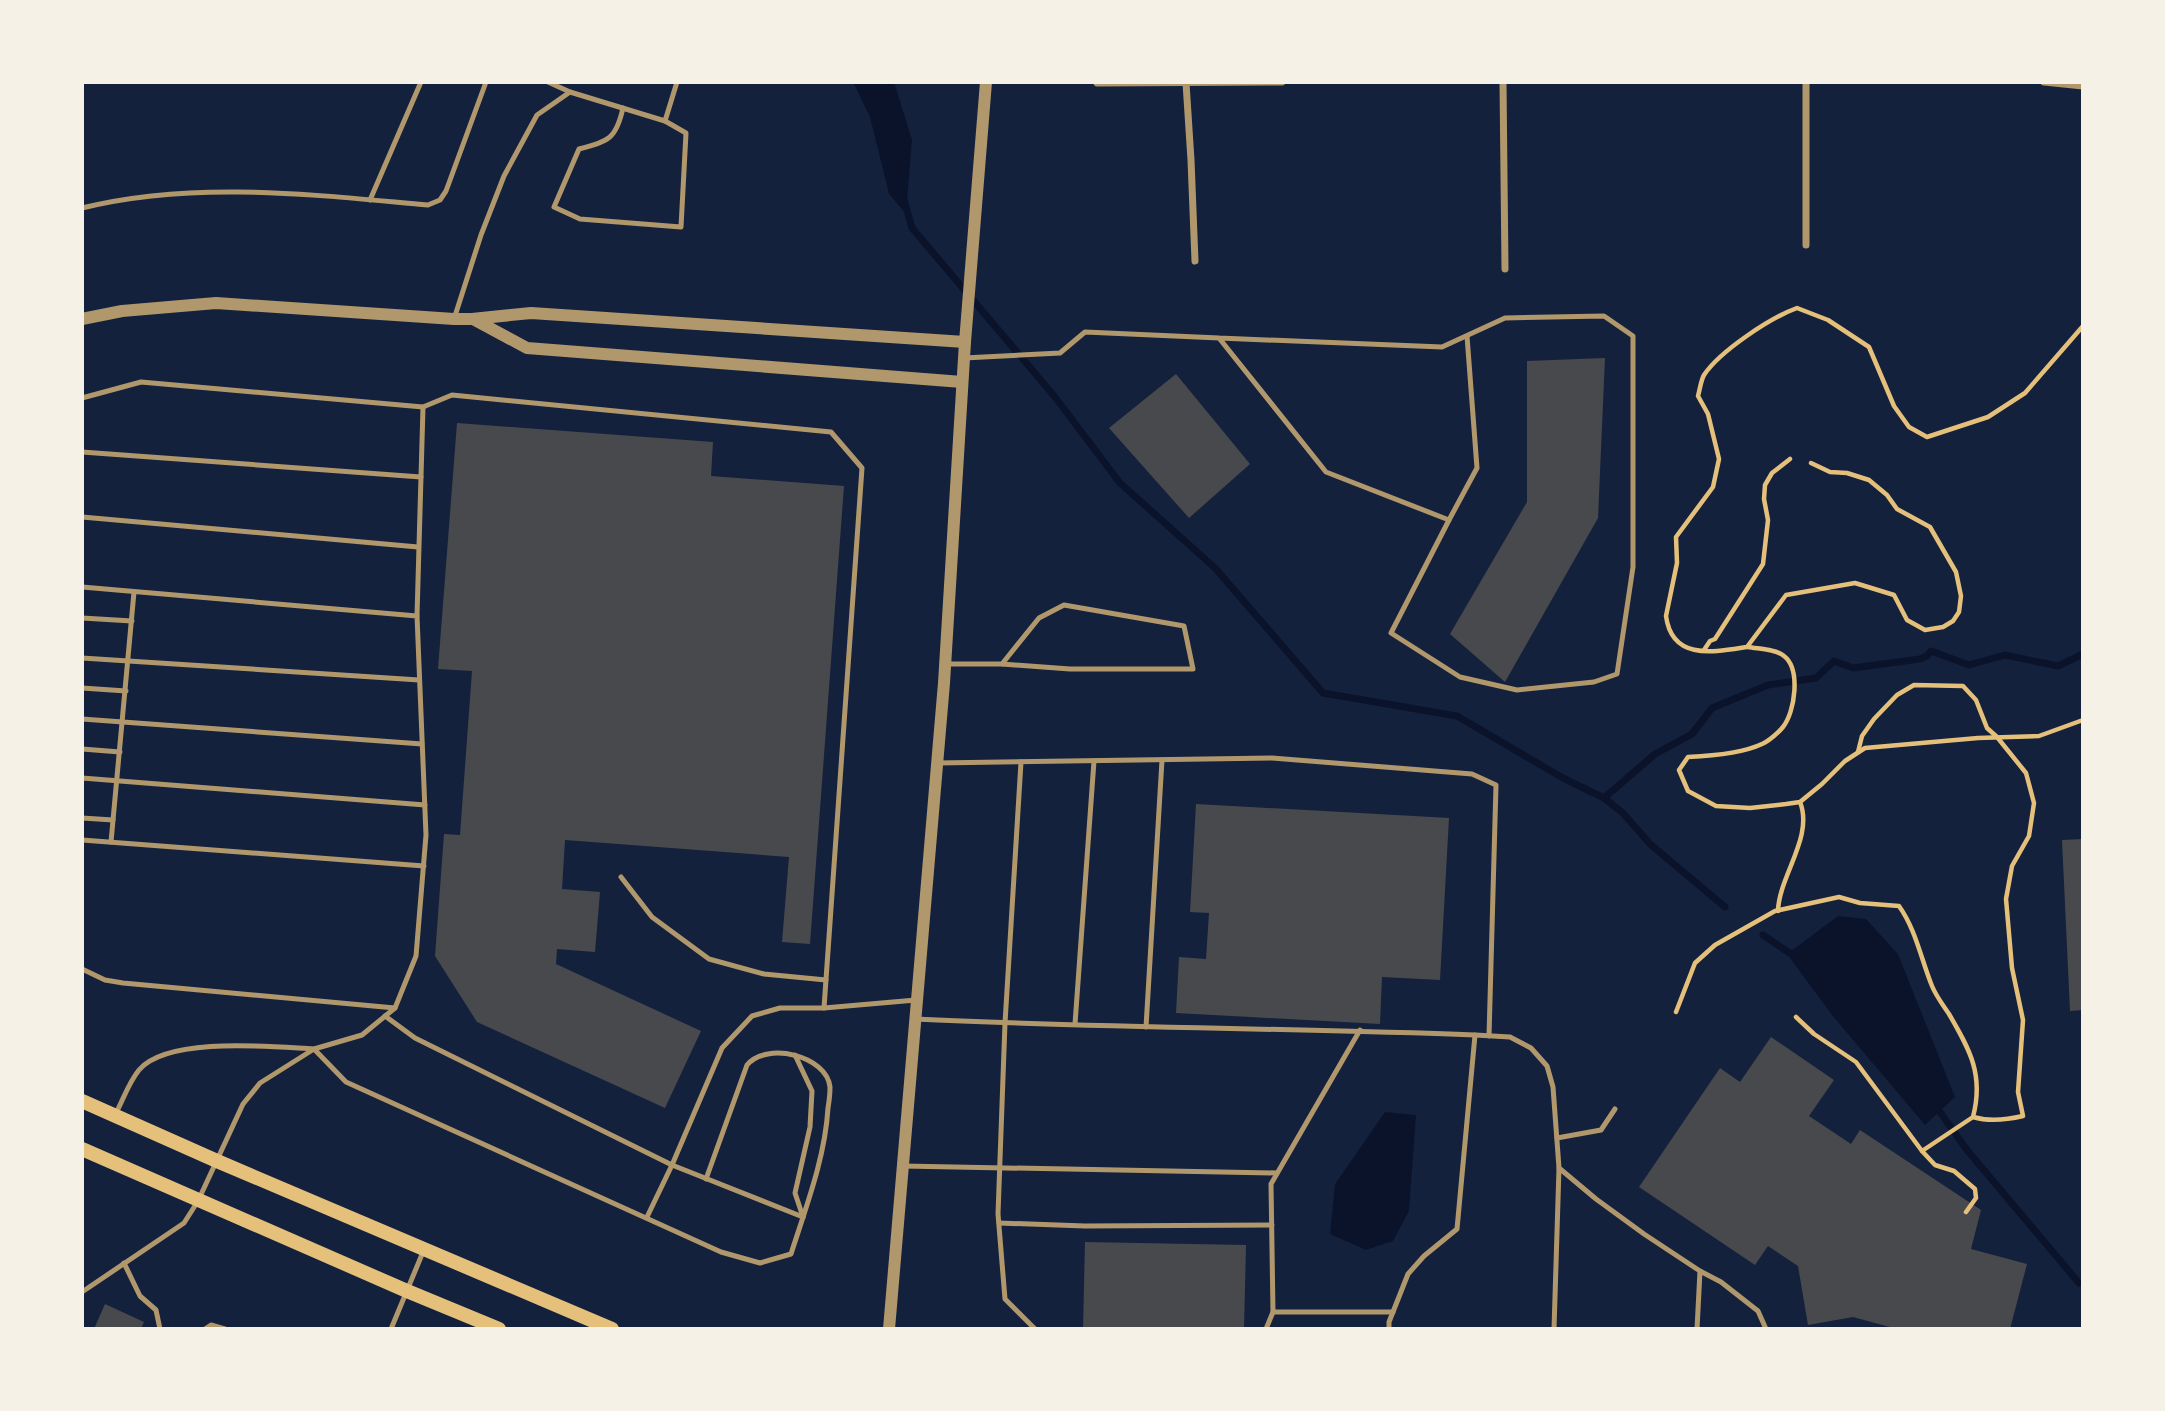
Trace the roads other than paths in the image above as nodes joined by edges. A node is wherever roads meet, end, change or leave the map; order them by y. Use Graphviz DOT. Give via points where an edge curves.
graph roads {
  1 [pos="421,82"];
  2 [pos="486,82"];
  3 [pos="548,82"];
  4 [pos="677,82"];
  5 [pos="986,82"];
  6 [pos="1282,82"];
  7 [pos="1503,82"];
  8 [pos="1806,82"];
  9 [pos="2044,82"];
  10 [pos="1097,83"];
  11 [pos="1186,83"];
  12 [pos="2083,86"];
  13 [pos="570,92"];
  14 [pos="623,108"];
  15 [pos="665,121"];
  16 [pos="370,200"];
  17 [pos="82,208"];
  18 [pos="1806,245"];
  19 [pos="1195,261"];
  20 [pos="1505,269"];
  21 [pos="82,319"];
  22 [pos="454,319"];
  23 [pos="472,319"];
  24 [pos="1467,335"];
  25 [pos="1219,338"];
  26 [pos="965,342"];
  27 [pos="964,358"];
  28 [pos="962,382"];
  29 [pos="82,398"];
  30 [pos="423,407"];
  31 [pos="82,452"];
  32 [pos="421,477"];
  33 [pos="82,517"];
  34 [pos="1449,520"];
  35 [pos="418,547"];
  36 [pos="82,587"];
  37 [pos="134,592"];
  38 [pos="417,616"];
  39 [pos="82,618"];
  40 [pos="132,621"];
  41 [pos="82,658"];
  42 [pos="128,661"];
  43 [pos="945,664"];
  44 [pos="1002,664"];
  45 [pos="419,680"];
  46 [pos="82,688"];
  47 [pos="126,691"];
  48 [pos="82,719"];
  49 [pos="123,723"];
  50 [pos="422,744"];
  51 [pos="82,749"];
  52 [pos="120,752"];
  53 [pos="1162,760"];
  54 [pos="1094,761"];
  55 [pos="1021,762"];
  56 [pos="937,764"];
  57 [pos="82,778"];
  58 [pos="117,781"];
  59 [pos="425,805"];
  60 [pos="82,818"];
  61 [pos="113,820"];
  62 [pos="82,840"];
  63 [pos="111,842"];
  64 [pos="424,866"];
  65 [pos="621,877"];
  66 [pos="82,969"];
  67 [pos="826,980"];
  68 [pos="916,1000"];
  69 [pos="396,1008"];
  70 [pos="824,1008"];
  71 [pos="385,1016"];
  72 [pos="915,1019"];
  73 [pos="1005,1023"];
  74 [pos="1075,1024"];
  75 [pos="1146,1027"];
  76 [pos="1360,1030"];
  77 [pos="1475,1034"];
  78 [pos="1489,1036"];
  79 [pos="314,1049"];
  80 [pos="794,1054"];
  81 [pos="82,1101"];
  82 [pos="1615,1109"];
  83 [pos="114,1116"];
  84 [pos="1557,1138"];
  85 [pos="82,1149"];
  86 [pos="217,1161"];
  87 [pos="672,1165"];
  88 [pos="903,1166"];
  89 [pos="1559,1168"];
  90 [pos="1000,1169"];
  91 [pos="1277,1173"];
  92 [pos="706,1179"];
  93 [pos="198,1201"];
  94 [pos="647,1217"];
  95 [pos="803,1217"];
  96 [pos="999,1223"];
  97 [pos="1272,1225"];
  98 [pos="424,1249"];
  99 [pos="124,1263"];
  100 [pos="1700,1271"];
  101 [pos="407,1291"];
  102 [pos="82,1292"];
  103 [pos="1273,1312"];
  104 [pos="1393,1312"];
  105 [pos="160,1329"];
  106 [pos="205,1329"];
  107 [pos="225,1329"];
  108 [pos="391,1329"];
  109 [pos="499,1329"];
  110 [pos="612,1329"];
  111 [pos="890,1329"];
  112 [pos="1035,1329"];
  113 [pos="1266,1329"];
  114 [pos="1389,1329"];
  115 [pos="1554,1329"];
  116 [pos="1697,1329"];
  117 [pos="1766,1329"];
  1 -- 16 [label="lane"];
  2 -- 16 [label="lane" via="440,200 428,205"];
  3 -- 13 [label="lane"];
  4 -- 15 [label="lane"];
  5 -- 26 [label="street"];
  6 -- 11 [label="street"];
  7 -- 20 [label="street"];
  8 -- 18 [label="street"];
  9 -- 12 [label="street"];
  10 -- 11 [label="street"];
  11 -- 19 [label="street"];
  13 -- 14 [label="lane"];
  13 -- 22 [label="lane" via="537,115 504,176"];
  14 -- 15 [label="lane"];
  14 -- 15 [label="lane" via="612,137 579,149 554,207 580,219 681,227 686,133"];
  16 -- 17 [label="lane" via="198,191"];
  21 -- 22 [label="street" via="216,303"];
  22 -- 23 [label="street"];
  23 -- 26 [label="street" via="531,313"];
  23 -- 28 [label="street" via="527,348"];
  24 -- 25 [label="lane" via="1442,347"];
  24 -- 34 [label="lane" via="1477,468"];
  24 -- 34 [label="lane" via="1505,318 1604,316 1633,336 1633,567 1617,674 1517,690 1460,677 1391,633"];
  25 -- 27 [label="lane" via="1086,332 1060,353"];
  25 -- 34 [label="lane" via="1326,472"];
  26 -- 27 [label="street"];
  27 -- 28 [label="street"];
  28 -- 43 [label="street"];
  29 -- 30 [label="lane" via="141,382"];
  30 -- 32 [label="lane"];
  30 -- 67 [label="lane" via="452,395 831,432 862,468"];
  31 -- 32 [label="lane"];
  32 -- 35 [label="lane"];
  33 -- 35 [label="lane"];
  35 -- 38 [label="lane"];
  36 -- 37 [label="lane"];
  37 -- 38 [label="lane"];
  37 -- 40 [label="lane"];
  38 -- 45 [label="lane"];
  39 -- 40 [label="lane"];
  40 -- 42 [label="lane"];
  41 -- 42 [label="lane"];
  42 -- 45 [label="lane"];
  42 -- 47 [label="lane"];
  43 -- 44 [label="lane"];
  43 -- 56 [label="street"];
  44 -- 44 [label="lane" via="1070,669 1193,669 1184,626 1064,605 1039,618"];
  45 -- 50 [label="lane"];
  46 -- 47 [label="lane"];
  47 -- 49 [label="lane"];
  48 -- 49 [label="lane"];
  49 -- 50 [label="lane"];
  49 -- 52 [label="lane"];
  50 -- 59 [label="lane"];
  51 -- 52 [label="lane"];
  52 -- 58 [label="lane"];
  53 -- 54 [label="lane"];
  53 -- 75 [label="lane"];
  53 -- 78 [label="lane" via="1272,758 1472,774 1496,785"];
  54 -- 55 [label="lane"];
  54 -- 74 [label="lane"];
  55 -- 56 [label="lane"];
  55 -- 73 [label="lane"];
  56 -- 68 [label="street"];
  57 -- 58 [label="lane"];
  58 -- 59 [label="lane"];
  58 -- 61 [label="lane"];
  59 -- 64 [label="lane"];
  60 -- 61 [label="lane"];
  61 -- 63 [label="lane"];
  62 -- 63 [label="lane"];
  63 -- 64 [label="lane"];
  64 -- 69 [label="lane" via="416,956"];
  65 -- 67 [label="lane" via="652,917 709,959 764,974"];
  66 -- 69 [label="lane" via="123,983"];
  67 -- 70 [label="lane"];
  68 -- 70 [label="lane"];
  68 -- 72 [label="street"];
  69 -- 71 [label="lane"];
  70 -- 87 [label="lane" via="780,1008 752,1016 722,1048"];
  71 -- 79 [label="lane" via="362,1035"];
  71 -- 87 [label="lane" via="415,1038"];
  72 -- 73 [label="lane"];
  72 -- 88 [label="street"];
  73 -- 74 [label="lane"];
  73 -- 90 [label="lane"];
  74 -- 75 [label="lane"];
  75 -- 76 [label="lane"];
  76 -- 77 [label="lane"];
  76 -- 91 [label="lane"];
  77 -- 78 [label="lane"];
  77 -- 104 [label="lane" via="1457,1229 1408,1275"];
  78 -- 84 [label="lane" via="1510,1037 1531,1048 1547,1066"];
  79 -- 83 [label="lane" via="248,1045 163,1055 140,1069"];
  79 -- 86 [label="lane" via="260,1083 243,1104"];
  79 -- 94 [label="lane" via="346,1082"];
  80 -- 92 [label="lane" via="767,1052 747,1065"];
  80 -- 95 [label="lane" via="812,1091 810,1127 795,1193"];
  80 -- 95 [label="lane" via="818,1068 830,1085 827,1122"];
  81 -- 83 [label="main road"];
  82 -- 84 [label="lane" via="1601,1130"];
  83 -- 86 [label="main road"];
  84 -- 89 [label="lane"];
  85 -- 93 [label="main road"];
  86 -- 93 [label="lane"];
  86 -- 98 [label="main road"];
  87 -- 92 [label="lane"];
  87 -- 94 [label="lane"];
  88 -- 90 [label="lane"];
  88 -- 111 [label="street"];
  89 -- 100 [label="lane"];
  89 -- 115 [label="lane"];
  90 -- 91 [label="lane"];
  90 -- 96 [label="lane"];
  91 -- 97 [label="lane" via="1271,1184"];
  92 -- 95 [label="lane"];
  93 -- 99 [label="lane" via="184,1223"];
  93 -- 101 [label="main road"];
  94 -- 95 [label="lane" via="721,1252 760,1263 792,1254"];
  96 -- 97 [label="lane"];
  96 -- 112 [label="lane" via="1005,1298"];
  97 -- 103 [label="lane"];
  98 -- 101 [label="lane"];
  98 -- 110 [label="main road"];
  99 -- 102 [label="lane"];
  99 -- 105 [label="lane" via="141,1296 156,1310"];
  100 -- 116 [label="lane"];
  100 -- 117 [label="lane" via="1758,1311"];
  101 -- 108 [label="lane"];
  101 -- 109 [label="main road"];
  103 -- 104 [label="lane"];
  103 -- 113 [label="lane"];
  104 -- 114 [label="lane"];
  106 -- 107 [label="lane" via="211,1325"];
}
